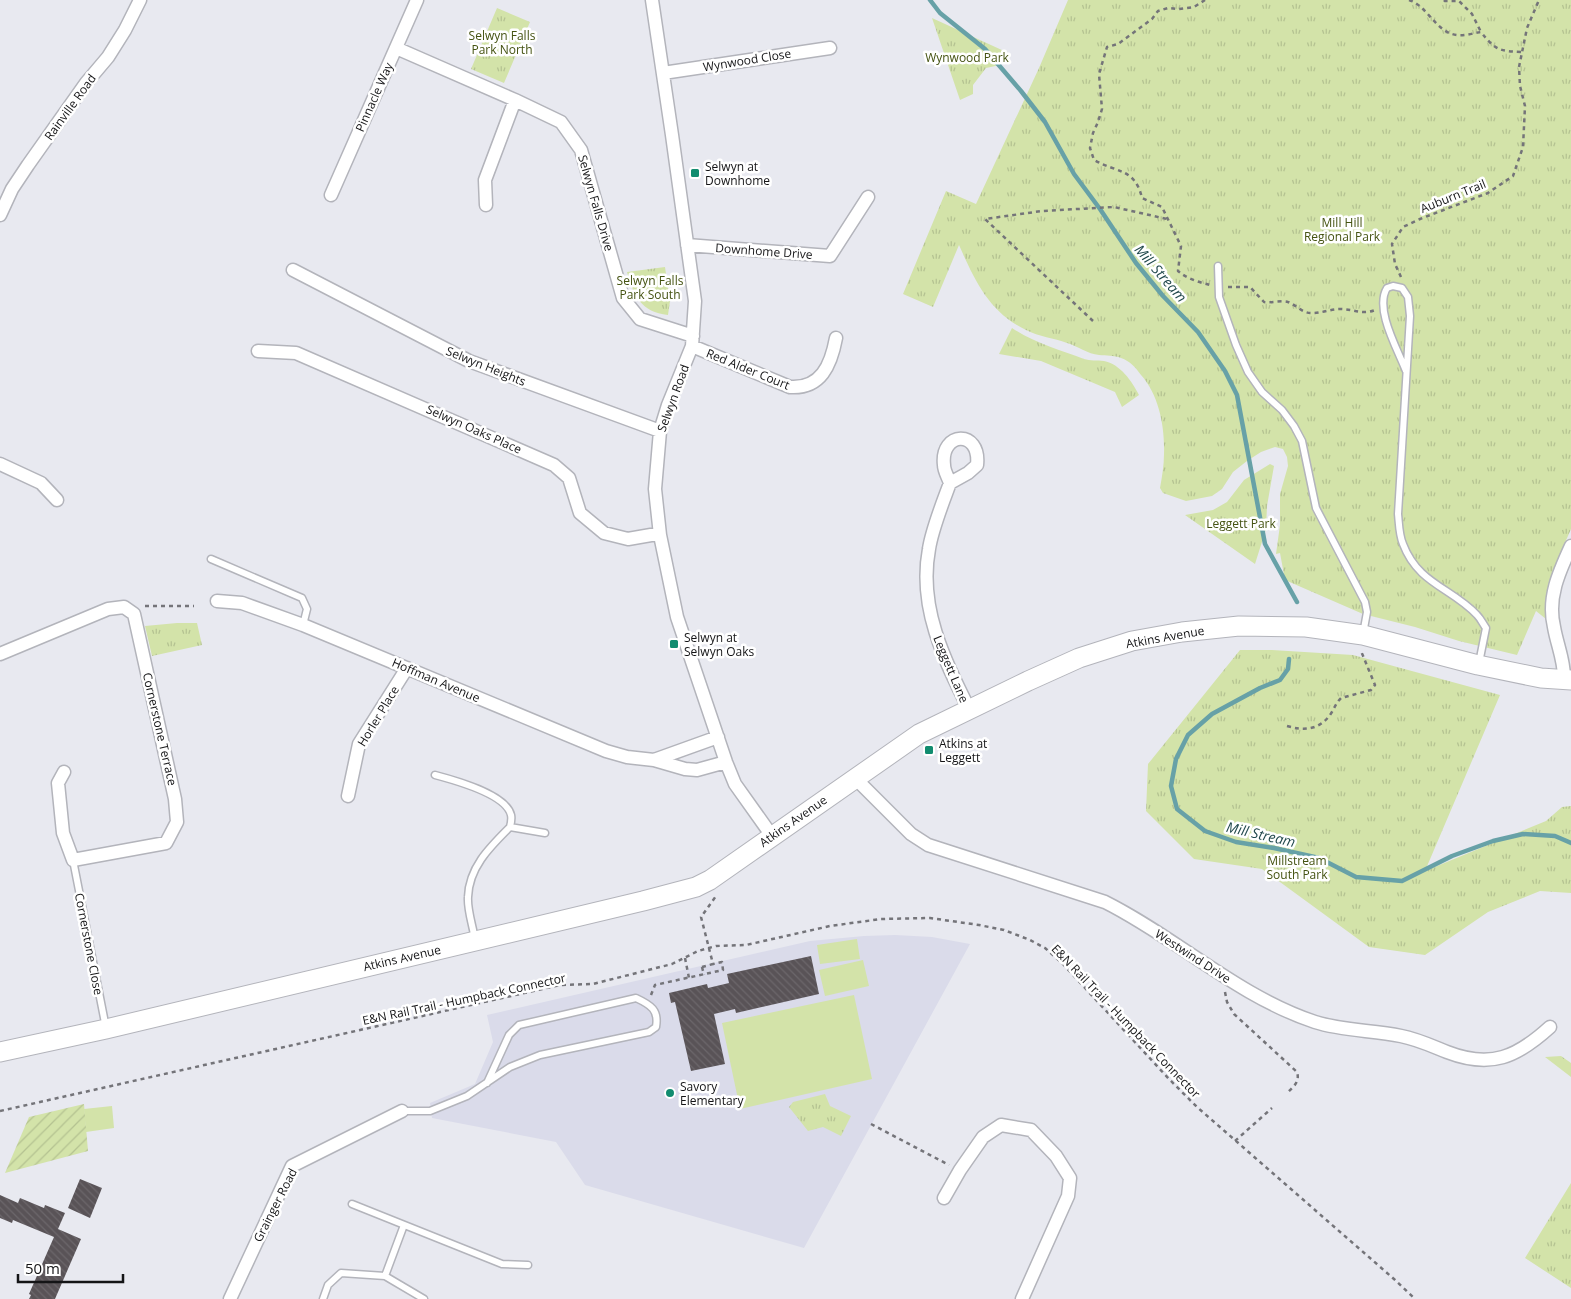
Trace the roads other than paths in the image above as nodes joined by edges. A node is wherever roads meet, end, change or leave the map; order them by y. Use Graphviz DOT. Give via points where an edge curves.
graph roads {
  1 [pos="140,0"];
  2 [pos="416,0"];
  3 [pos="652,0"];
  4 [pos="396,48"];
  5 [pos="830,48"];
  6 [pos="663,73"];
  7 [pos="515,100"];
  8 [pos="331,195"];
  9 [pos="868,197"];
  10 [pos="486,205"];
  11 [pos="0,215"];
  12 [pos="687,246"];
  13 [pos="1218,266"];
  14 [pos="293,270"];
  15 [pos="836,338"];
  16 [pos="692,341"];
  17 [pos="258,351"];
  18 [pos="1406,370"];
  19 [pos="660,431"];
  20 [pos="0,464"];
  21 [pos="950,483"];
  22 [pos="57,500"];
  23 [pos="660,535"];
  24 [pos="1571,546"];
  25 [pos="212,559"];
  26 [pos="217,601"];
  27 [pos="303,625"];
  28 [pos="1363,635"];
  29 [pos="0,654"];
  30 [pos="1478,665"];
  31 [pos="407,668"];
  32 [pos="1567,680"];
  33 [pos="969,709"];
  34 [pos="718,737"];
  35 [pos="654,760"];
  36 [pos="726,762"];
  37 [pos="64,772"];
  38 [pos="435,775"];
  39 [pos="855,778"];
  40 [pos="348,796"];
  41 [pos="510,827"];
  42 [pos="545,833"];
  43 [pos="772,836"];
  44 [pos="73,860"];
  45 [pos="476,941"];
  46 [pos="1550,1027"];
  47 [pos="106,1029"];
  48 [pos="0,1052"];
  49 [pos="487,1083"];
  50 [pos="402,1111"];
  51 [pos="944,1198"];
  52 [pos="352,1204"];
  53 [pos="404,1225"];
  54 [pos="528,1265"];
  55 [pos="385,1276"];
  56 [pos="230,1299"];
  57 [pos="322,1299"];
  58 [pos="424,1299"];
  59 [pos="1022,1299"];
  1 -- 11 [label="street, Rainville Road" via="108,57 28,165"];
  2 -- 4 [label="street, Pinnacle Way"];
  3 -- 6 [label="street, Selwyn Road"];
  4 -- 7 [label="street, Selwyn Falls Drive"];
  4 -- 8 [label="street, Pinnacle Way"];
  5 -- 6 [label="street, Wynwood Close"];
  6 -- 12 [label="street, Selwyn Road"];
  7 -- 10 [label="street" via="485,180"];
  7 -- 16 [label="street, Selwyn Falls Drive" via="561,122 581,150 623,298 640,319"];
  9 -- 12 [label="street, Downhome Drive" via="830,256"];
  12 -- 16 [label="street, Selwyn Road" via="695,301"];
  13 -- 28 [label="lane" via="1218,297 1248,372 1262,392 1282,410 1302,441 1316,508 1365,602 1367,612"];
  14 -- 19 [label="street, Selwyn Heights" via="469,361"];
  15 -- 16 [label="street, Red Alder Court" via="828,366 810,385 800,388 790,387"];
  16 -- 19 [label="street, Selwyn Road"];
  17 -- 23 [label="street, Selwyn Oaks Place" via="296,353 554,465 569,478 580,513 604,533 628,539"];
  18 -- 18 [label="lane" via="1410,316 1408,297 1402,288 1393,286 1383,294 1384,310"];
  18 -- 30 [label="lane" via="1398,514 1402,543 1413,564 1478,616 1486,628"];
  19 -- 23 [label="street, Selwyn Road" via="655,489"];
  20 -- 22 [label="street" via="40,483"];
  21 -- 33 [label="street, Leggett Lane" via="929,548 928,588 938,644"];
  23 -- 34 [label="street, Selwyn Road" via="677,617"];
  24 -- 32 [label="street" via="1558,574 1552,599 1553,625"];
  25 -- 27 [label="lane" via="302,598 307,609"];
  26 -- 27 [label="street, Hoffman Avenue" via="242,603"];
  27 -- 31 [label="street, Hoffman Avenue"];
  28 -- 30 [label="street, Atkins Avenue"];
  28 -- 33 [label="street, Atkins Avenue" via="1306,627 1239,626 1132,641 1079,658"];
  29 -- 44 [label="street, Cornerstone Terrace" via="108,609 124,607 134,614 175,799 177,822 166,843"];
  30 -- 32 [label="street, Atkins Avenue"];
  31 -- 35 [label="street, Hoffman Avenue" via="606,751"];
  31 -- 40 [label="street, Horler Place" via="359,744"];
  33 -- 39 [label="street, Atkins Avenue" via="919,734"];
  34 -- 35 [label="street, Hoffman Avenue"];
  34 -- 36 [label="street, Selwyn Road"];
  35 -- 36 [label="street, Hoffman Avenue" via="697,770"];
  36 -- 43 [label="street, Selwyn Road" via="735,784"];
  37 -- 44 [label="street, Cornerstone Close" via="58,783 63,833"];
  38 -- 41 [label="lane" via="461,781 498,800 512,817"];
  39 -- 43 [label="street, Atkins Avenue"];
  39 -- 46 [label="street, Westwind Drive" via="911,834 928,845 1105,902 1137,919 1223,977 1293,1014 1338,1029 1401,1036 1473,1060 1501,1059 1531,1044"];
  41 -- 42 [label="lane"];
  41 -- 45 [label="lane" via="477,864 470,880 468,898"];
  43 -- 45 [label="street, Atkins Avenue" via="696,887"];
  44 -- 47 [label="lane, Cornerstone Close"];
  45 -- 47 [label="street, Atkins Avenue"];
  47 -- 48 [label="street, Atkins Avenue"];
  49 -- 49 [label="lane" via="510,1067 540,1055 649,1032 656,1027 654,1010 636,998 519,1024 509,1035"];
  49 -- 50 [label="lane" via="467,1096 430,1111"];
  50 -- 56 [label="street, Grainger Road" via="292,1166"];
  51 -- 59 [label="street" via="983,1137 1001,1125 1031,1130 1056,1156 1070,1178 1068,1196"];
  52 -- 53 [label="lane"];
  53 -- 54 [label="lane" via="502,1264"];
  53 -- 55 [label="lane"];
  55 -- 57 [label="lane" via="342,1273 328,1285"];
  55 -- 58 [label="lane"];
}
